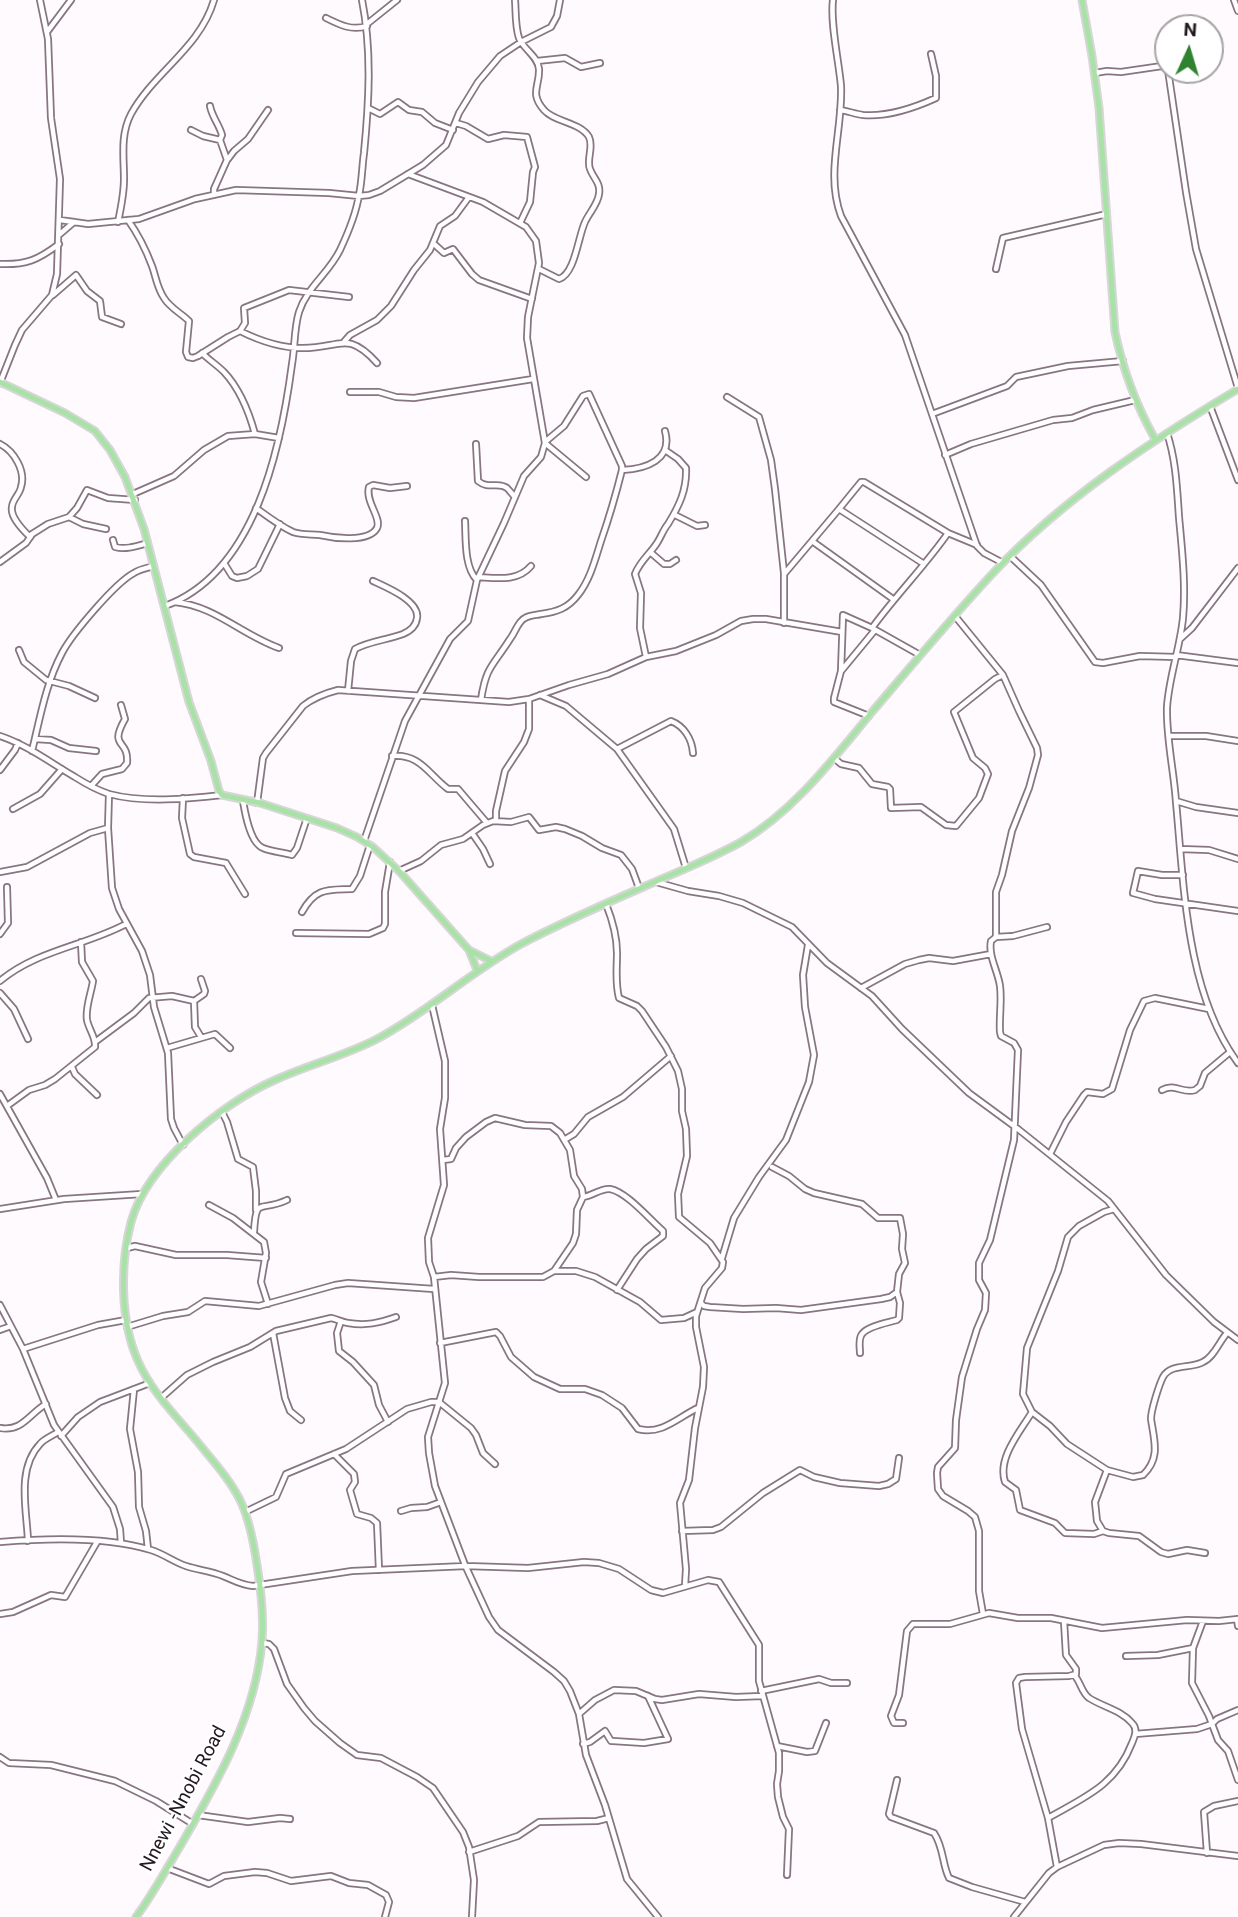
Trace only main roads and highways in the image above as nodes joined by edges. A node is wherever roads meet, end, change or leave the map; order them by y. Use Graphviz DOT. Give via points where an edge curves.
graph roads {
  1 [pos="1082,0"];
  2 [pos="0,382"];
  3 [pos="1238,389"];
  4 [pos="1155,439"];
  5 [pos="469,950"];
  6 [pos="491,961"];
  7 [pos="477,970"];
  8 [pos="135,1917"];
  1 -- 4 [label="main road" via="1095,73 1115,332 1135,400"];
  2 -- 5 [label="main road" via="65,413 94,431 110,450 134,497 189,702 222,795 307,818 367,843 390,862"];
  3 -- 4 [label="main road, Nnewi -Nnobi Road"];
  4 -- 6 [label="main road, Nnewi -Nnobi Road" via="1030,536 803,792 764,827 740,843"];
  5 -- 6 [label="main road"];
  5 -- 7 [label="main road"];
  6 -- 7 [label="main road, Nnewi -Nnobi Road"];
  7 -- 8 [label="main road, Nnewi -Nnobi Road" via="372,1042 278,1078 222,1111 164,1162 142,1194 131,1223 123,1284 127,1327 137,1360 161,1398 229,1482 245,1512 260,1585 262,1643 252,1696 222,1771"];
}
